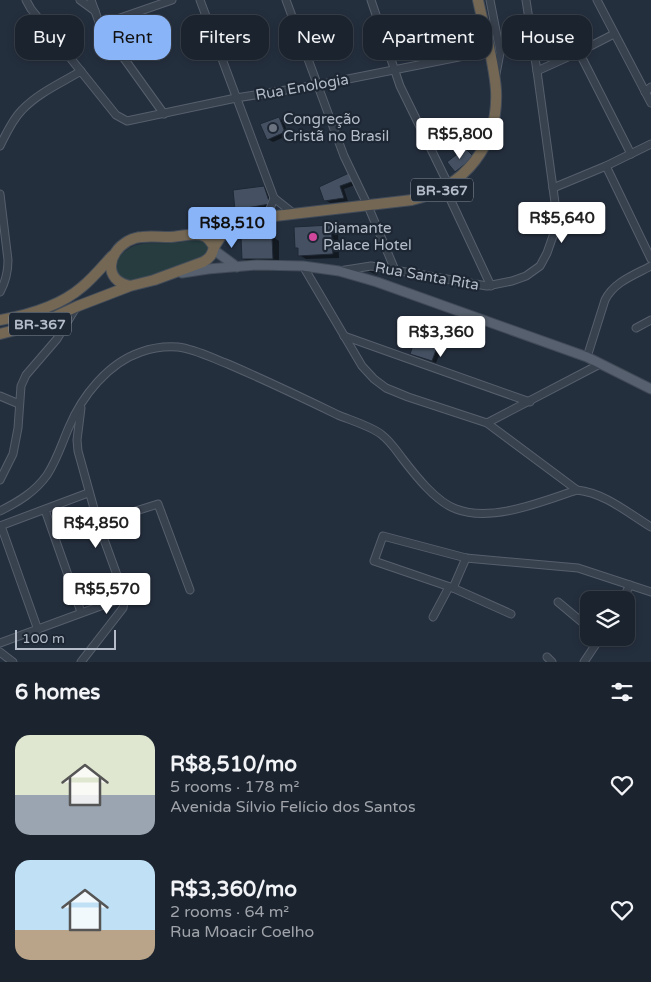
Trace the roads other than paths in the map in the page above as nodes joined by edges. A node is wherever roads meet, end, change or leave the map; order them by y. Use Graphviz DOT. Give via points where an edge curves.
graph roads {
  1 [pos="26,0"];
  2 [pos="80,0"];
  3 [pos="91,0"];
  4 [pos="172,0"];
  5 [pos="200,0"];
  6 [pos="286,0"];
  7 [pos="371,0"];
  8 [pos="478,0"];
  9 [pos="490,0"];
  10 [pos="526,0"];
  11 [pos="600,2"];
  12 [pos="95,11"];
  13 [pos="96,15"];
  14 [pos="129,15"];
  15 [pos="481,15"];
  16 [pos="614,34"];
  17 [pos="592,45"];
  18 [pos="125,60"];
  19 [pos="446,60"];
  20 [pos="491,60"];
  21 [pos="562,60"];
  22 [pos="583,60"];
  23 [pos="407,68"];
  24 [pos="394,70"];
  25 [pos="80,71"];
  26 [pos="538,71"];
  27 [pos="495,82"];
  28 [pos="318,85"];
  29 [pos="400,86"];
  30 [pos="648,89"];
  31 [pos="236,98"];
  32 [pos="651,104"];
  33 [pos="164,114"];
  34 [pos="651,144"];
  35 [pos="0,146"];
  36 [pos="631,154"];
  37 [pos="606,166"];
  38 [pos="447,187"];
  39 [pos="553,188"];
  40 [pos="0,194"];
  41 [pos="274,198"];
  42 [pos="368,206"];
  43 [pos="293,214"];
  44 [pos="267,217"];
  45 [pos="233,221"];
  46 [pos="196,234"];
  47 [pos="214,248"];
  48 [pos="116,252"];
  49 [pos="651,259"];
  50 [pos="303,266"];
  51 [pos="651,266"];
  52 [pos="238,267"];
  53 [pos="395,270"];
  54 [pos="339,271"];
  55 [pos="161,278"];
  56 [pos="130,286"];
  57 [pos="492,286"];
  58 [pos="0,292"];
  59 [pos="78,306"];
  60 [pos="0,320"];
  61 [pos="651,320"];
  62 [pos="636,328"];
  63 [pos="0,334"];
  64 [pos="344,336"];
  65 [pos="587,357"];
  66 [pos="600,364"];
  67 [pos="651,389"];
  68 [pos="0,396"];
  69 [pos="530,402"];
  70 [pos="82,403"];
  71 [pos="19,404"];
  72 [pos="488,423"];
  73 [pos="0,480"];
  74 [pos="577,490"];
  75 [pos="88,492"];
  76 [pos="45,510"];
  77 [pos="0,511"];
  78 [pos="98,523"];
  79 [pos="1,526"];
  80 [pos="651,528"];
  81 [pos="466,558"];
  82 [pos="630,585"];
  83 [pos="451,588"];
  84 [pos="190,590"];
  85 [pos="627,591"];
  86 [pos="651,592"];
  87 [pos="125,597"];
  88 [pos="558,602"];
  89 [pos="81,612"];
  90 [pos="511,614"];
  91 [pos="433,617"];
  92 [pos="580,620"];
  93 [pos="38,630"];
  94 [pos="0,643"];
  95 [pos="595,646"];
  96 [pos="0,652"];
  97 [pos="13,662"];
  98 [pos="81,662"];
  99 [pos="584,662"];
  1 -- 25 [label="street"];
  2 -- 12 [label="street"];
  3 -- 12 [label="street"];
  4 -- 14 [label="street"];
  5 -- 31 [label="street"];
  6 -- 28 [label="street"];
  7 -- 24 [label="street"];
  8 -- 15 [label="highway, BR-367"];
  9 -- 27 [label="street" via="499,50"];
  10 -- 26 [label="street, Rua Santa Rita"];
  11 -- 16 [label="street"];
  12 -- 13 [label="street"];
  16 -- 17 [label="street"];
  16 -- 30 [label="street"];
  18 -- 33 [label="street"];
  19 -- 23 [label="street, Rua Enologia"];
  20 -- 27 [label="highway, BR-367"];
  21 -- 26 [label="street"];
  22 -- 36 [label="street"];
  23 -- 24 [label="street, Rua Enologia"];
  23 -- 29 [label="street"];
  24 -- 28 [label="street, Rua Enologia"];
  24 -- 29 [label="street"];
  25 -- 33 [label="street, Rua Enologia" via="122,120"];
  25 -- 35 [label="street" via="22,110"];
  26 -- 39 [label="street, Rua Santa Rita"];
  27 -- 38 [label="highway, BR-367" via="494,116 487,141 477,159"];
  28 -- 31 [label="street, Rua Enologia"];
  28 -- 42 [label="street" via="344,156"];
  29 -- 38 [label="street"];
  30 -- 32 [label="street"];
  31 -- 33 [label="street, Rua Enologia"];
  31 -- 41 [label="street"];
  34 -- 36 [label="street"];
  36 -- 37 [label="street"];
  37 -- 39 [label="street"];
  37 -- 49 [label="street"];
  38 -- 42 [label="highway, BR-367" via="429,196"];
  38 -- 57 [label="street"];
  39 -- 57 [label="street, Rua Santa Rita" via="556,210 554,233 540,266 526,276"];
  40 -- 58 [label="street" via="8,260 6,281"];
  41 -- 43 [label="street"];
  41 -- 44 [label="street"];
  42 -- 43 [label="highway, BR-367"];
  42 -- 53 [label="street"];
  43 -- 44 [label="highway, BR-367"];
  44 -- 45 [label="highway, BR-367"];
  45 -- 46 [label="highway, BR-367"];
  45 -- 47 [label="highway, BR-367"];
  46 -- 47 [label="highway" via="210,240"];
  46 -- 48 [label="highway, BR-367" via="136,238"];
  47 -- 52 [label="main road"];
  47 -- 55 [label="highway, BR-367" via="209,259"];
  48 -- 56 [label="highway" via="111,264 112,276"];
  48 -- 60 [label="highway, BR-367" via="81,288 61,301"];
  50 -- 52 [label="main road"];
  50 -- 54 [label="main road"];
  50 -- 64 [label="street"];
  51 -- 65 [label="street" via="609,292"];
  52 -- 55 [label="main road"];
  53 -- 54 [label="street, Rua Santa Rita" via="371,266"];
  53 -- 57 [label="street, Rua Santa Rita"];
  54 -- 65 [label="main road"];
  55 -- 56 [label="highway, BR-367"];
  56 -- 59 [label="highway, BR-367"];
  59 -- 63 [label="highway, BR-367" via="40,324"];
  59 -- 71 [label="street" via="57,339 26,375"];
  61 -- 62 [label="street"];
  64 -- 69 [label="street"];
  64 -- 72 [label="street" via="362,366 386,388"];
  65 -- 66 [label="main road"];
  66 -- 67 [label="main road"];
  66 -- 69 [label="street"];
  68 -- 71 [label="street"];
  69 -- 72 [label="street"];
  70 -- 74 [label="street" via="106,374 131,356 163,347 179,347 248,373 382,434 412,472 444,503 457,510 470,513 508,511"];
  70 -- 75 [label="street" via="77,440"];
  70 -- 77 [label="street" via="47,474 29,494"];
  71 -- 73 [label="street" via="13,454"];
  72 -- 74 [label="street"];
  74 -- 80 [label="street" via="609,500"];
  75 -- 76 [label="street"];
  75 -- 78 [label="street"];
  76 -- 79 [label="street"];
  76 -- 89 [label="street"];
  78 -- 84 [label="street" via="158,504"];
  78 -- 87 [label="street"];
  79 -- 93 [label="street"];
  81 -- 82 [label="street" via="578,568"];
  81 -- 83 [label="street"];
  81 -- 83 [label="street" via="384,536 374,560"];
  82 -- 85 [label="street"];
  82 -- 86 [label="street"];
  83 -- 90 [label="street"];
  83 -- 91 [label="street"];
  87 -- 89 [label="street"];
  87 -- 98 [label="street" via="123,608"];
  88 -- 92 [label="street"];
  89 -- 93 [label="street"];
  93 -- 94 [label="street"];
  95 -- 99 [label="street"];
  96 -- 97 [label="street"];
}
